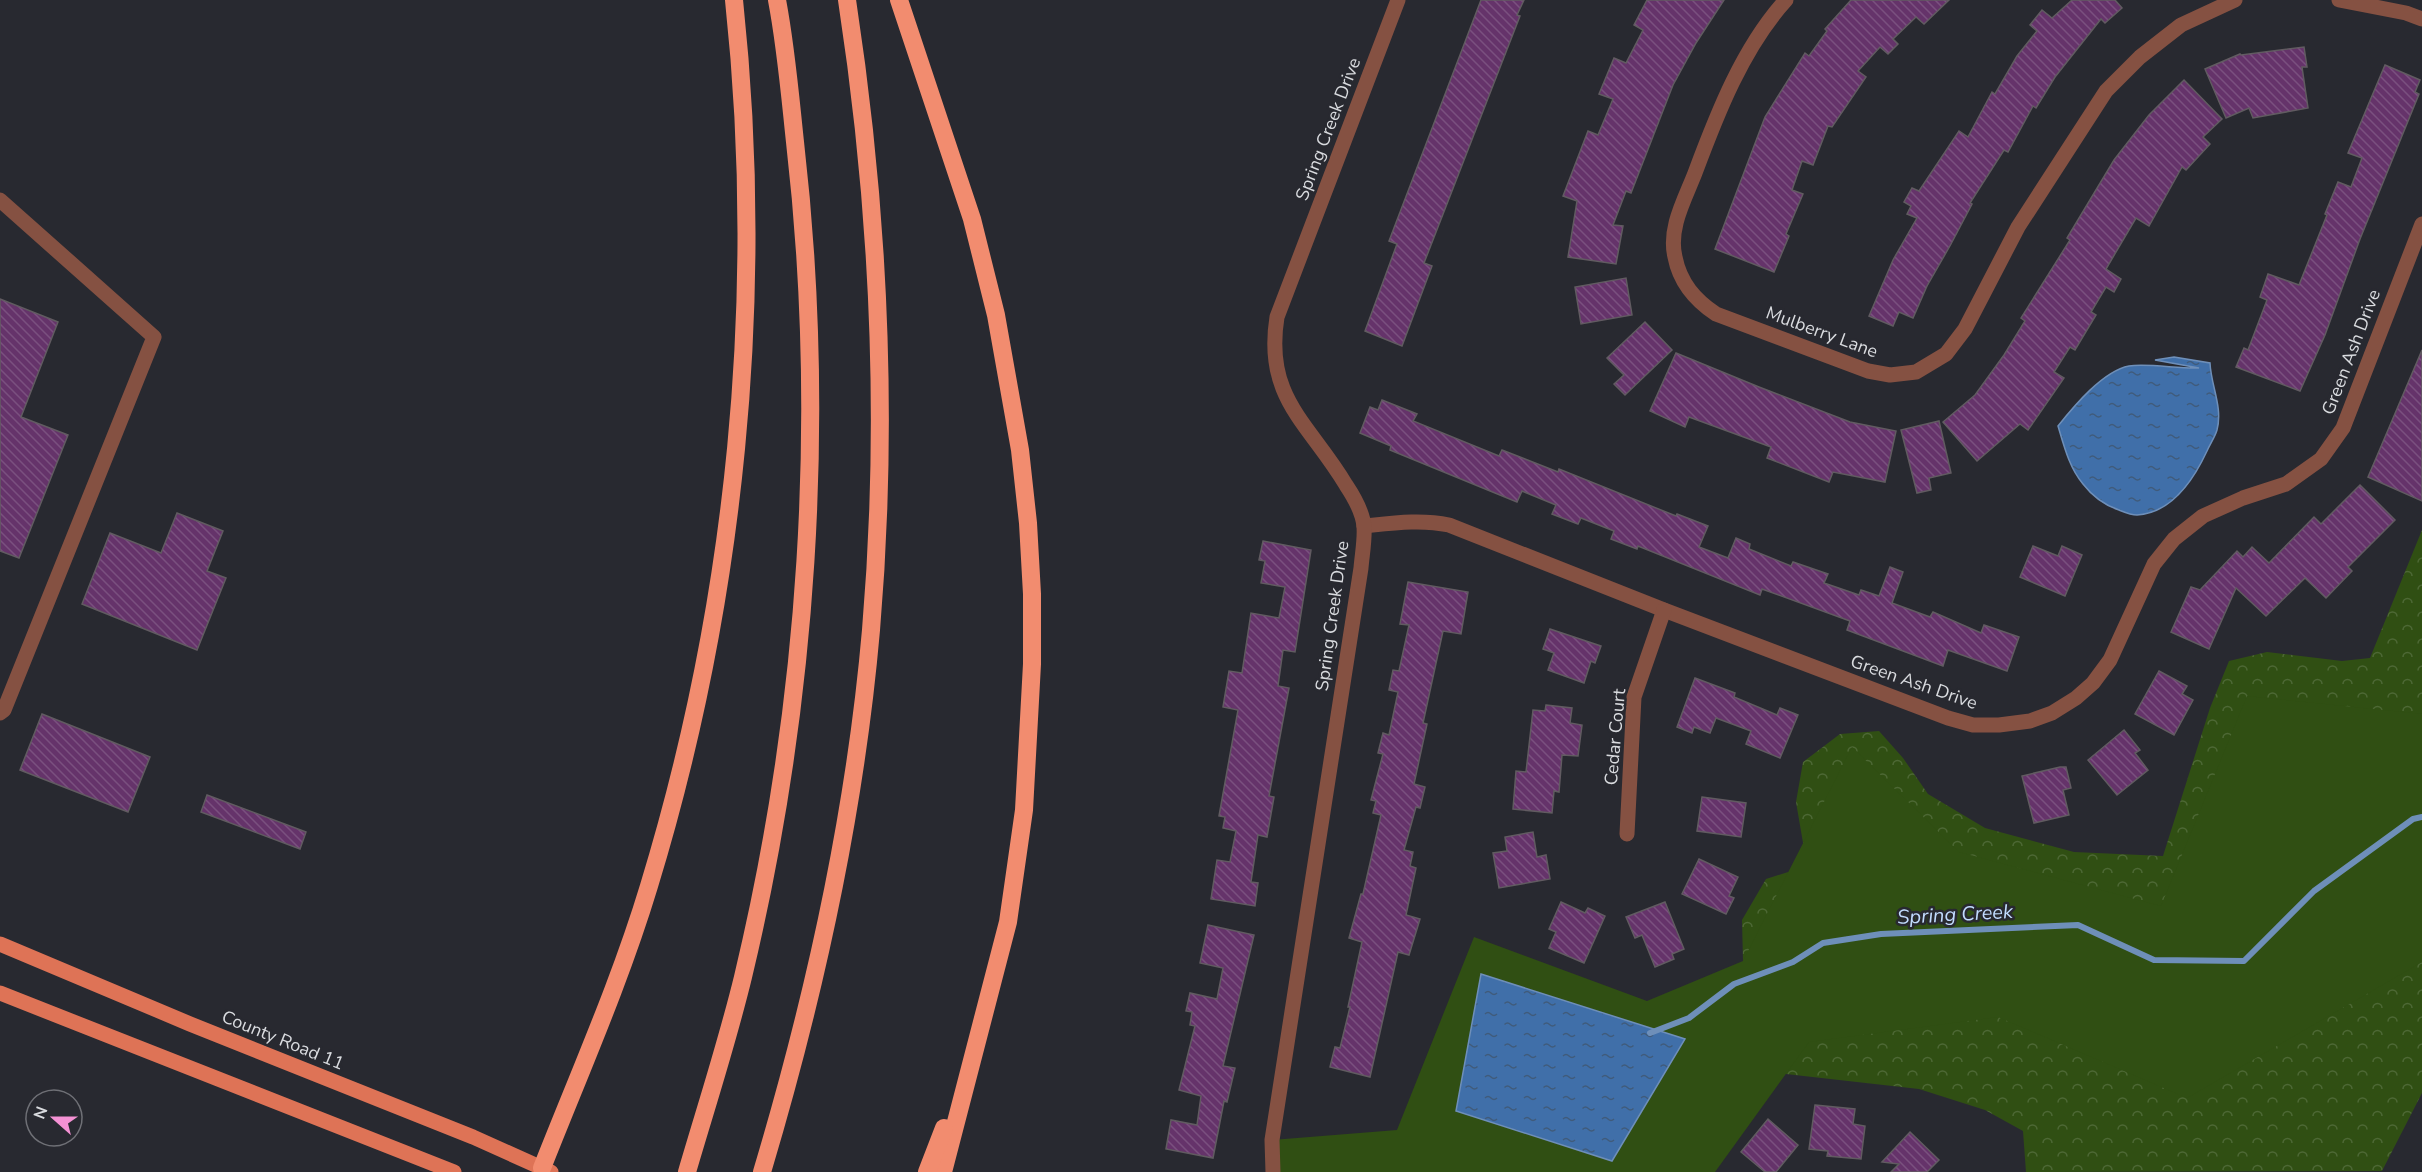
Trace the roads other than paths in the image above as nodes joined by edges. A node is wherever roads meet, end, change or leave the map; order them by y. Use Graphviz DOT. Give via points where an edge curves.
graph roads {
  1 [pos="734,0"];
  2 [pos="777,0"];
  3 [pos="847,0"];
  4 [pos="899,0"];
  5 [pos="1398,0"];
  6 [pos="1786,0"];
  7 [pos="2339,0"];
  8 [pos="2229,1"];
  9 [pos="2422,19"];
  10 [pos="0,200"];
  11 [pos="2422,224"];
  12 [pos="1364,526"];
  13 [pos="1664,610"];
  14 [pos="0,713"];
  15 [pos="1627,834"];
  16 [pos="0,944"];
  17 [pos="0,993"];
  18 [pos="985,1010"];
  19 [pos="545,1170"];
  20 [pos="454,1172"];
  21 [pos="687,1172"];
  22 [pos="762,1172"];
  23 [pos="927,1172"];
  24 [pos="943,1172"];
  25 [pos="1273,1172"];
  1 -- 19 [label="highway" via="743,101 745,343 719,581 691,727 649,886"];
  2 -- 21 [label="highway" via="807,271 810,448 800,623 778,799 747,954"];
  3 -- 22 [label="highway" via="870,178 880,355 880,465 871,631 830,910 789,1083"];
  4 -- 18 [label="highway" via="972,219 1009,380 1028,524 1032,664 1024,810 1008,922"];
  5 -- 12 [label="street, Spring Creek Drive" via="1277,317 1273,341 1276,370 1285,396 1345,482"];
  6 -- 8 [label="street, Mulberry Lane" via="1750,50 1715,121 1675,223 1674,256 1684,283 1698,302 1716,314 1868,371 1890,375 1916,372 1946,354 1965,329 2018,227 2106,90 2181,25"];
  7 -- 9 [label="street"];
  10 -- 14 [label="street" via="154,337"];
  11 -- 13 [label="street, Green Ash Drive" via="2343,428 2321,459 2286,484 2203,516 2174,539 2154,564 2110,660 2076,698 2052,713 2030,721 1973,725"];
  12 -- 13 [label="street, Green Ash Drive" via="1415,521 1449,525"];
  12 -- 25 [label="street, Spring Creek Drive" via="1361,568 1272,1140"];
  13 -- 15 [label="street, Cedar Court" via="1634,697"];
  16 -- 19 [label="main road, County Road 11" via="474,1137"];
  17 -- 20 [label="main road"];
  18 -- 23 [label="highway"];
  18 -- 24 [label="highway"];
}
